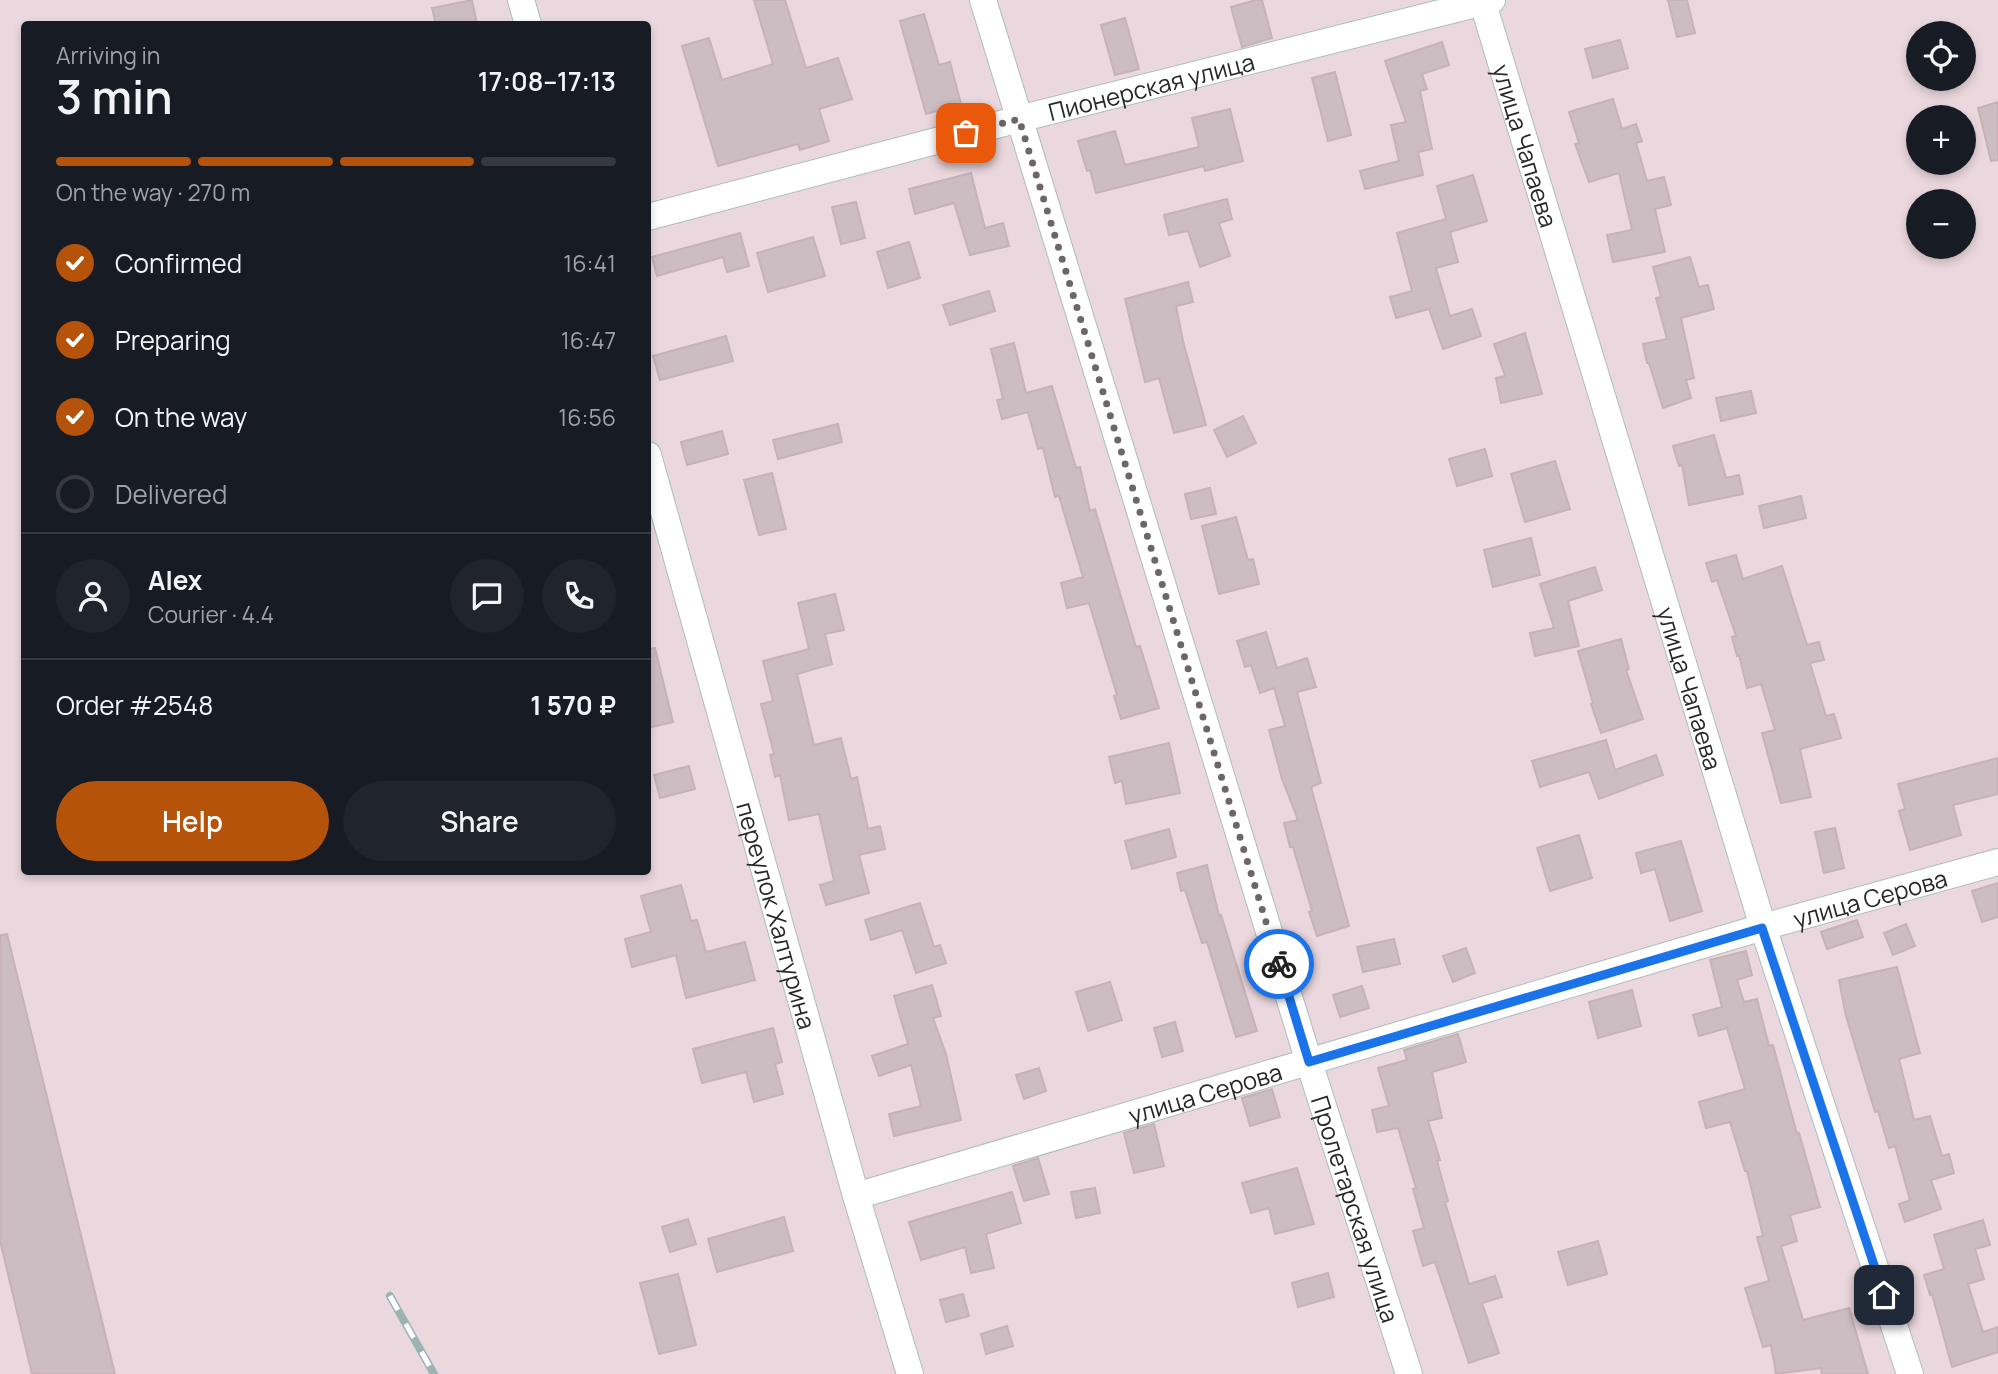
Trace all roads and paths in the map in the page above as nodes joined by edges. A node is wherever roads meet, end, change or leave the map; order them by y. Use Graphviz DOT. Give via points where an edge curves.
graph roads {
  1 [pos="521,0"];
  2 [pos="983,0"];
  3 [pos="1486,1"];
  4 [pos="527,21"];
  5 [pos="1019,119"];
  6 [pos="651,216"];
  7 [pos="651,466"];
  8 [pos="1998,862"];
  9 [pos="1762,928"];
  10 [pos="1309,1062"];
  11 [pos="856,1196"];
  12 [pos="910,1374"];
  13 [pos="1409,1374"];
  14 [pos="1910,1374"];
  1 -- 4 [label="street"];
  2 -- 5 [label="street, Пролетарская улица"];
  3 -- 5 [label="street, Пионерская улица"];
  3 -- 9 [label="street, улица Чапаева"];
  5 -- 6 [label="street, Пионерская улица"];
  5 -- 10 [label="street, Пролетарская улица"];
  7 -- 11 [label="street, переулок Халтурина"];
  8 -- 9 [label="street, улица Серова"];
  9 -- 10 [label="street, улица Серова"];
  9 -- 14 [label="street, улица Чапаева"];
  10 -- 11 [label="street, улица Серова"];
  10 -- 13 [label="street, Пролетарская улица"];
  11 -- 12 [label="street, переулок Халтурина"];
}
